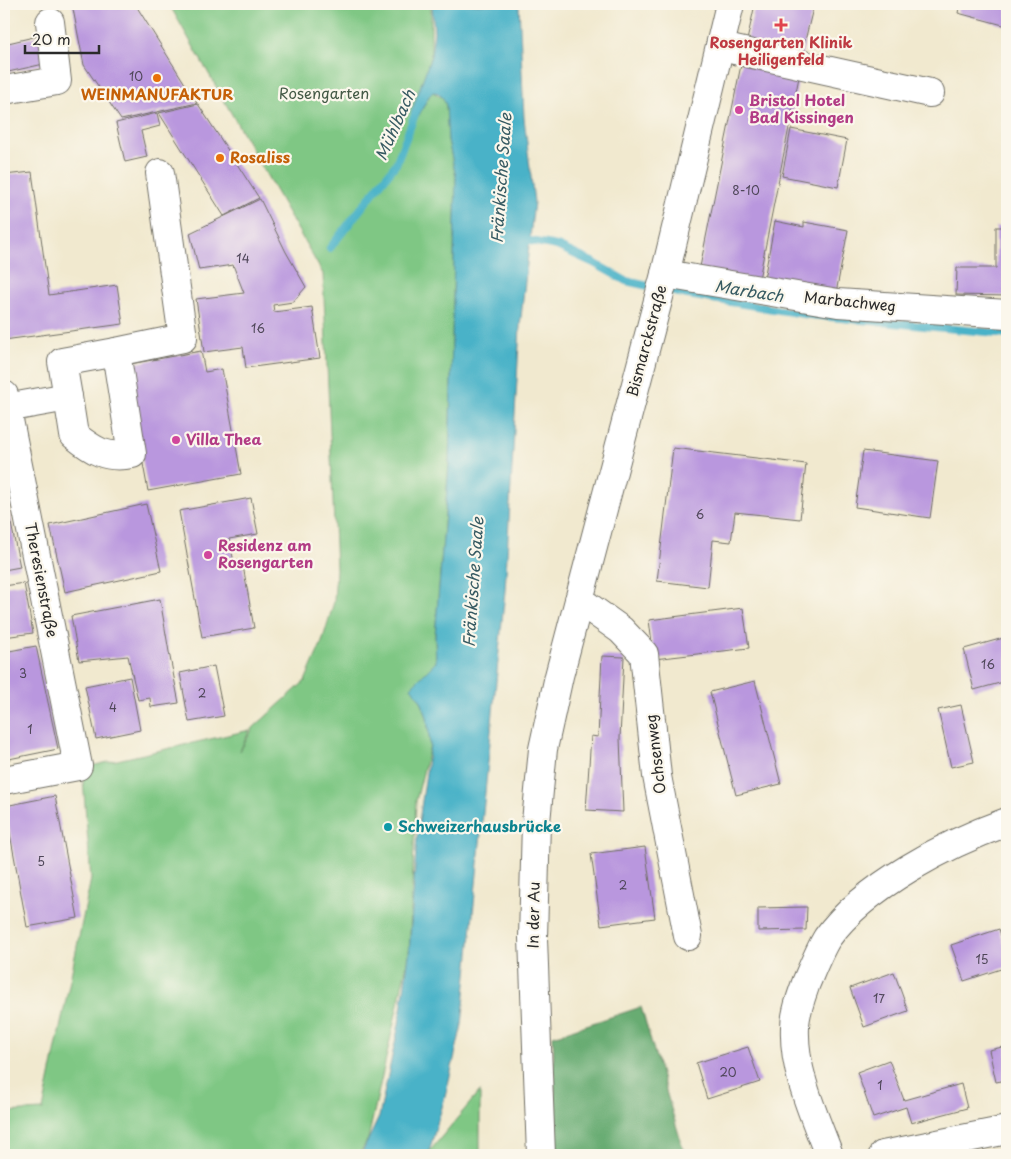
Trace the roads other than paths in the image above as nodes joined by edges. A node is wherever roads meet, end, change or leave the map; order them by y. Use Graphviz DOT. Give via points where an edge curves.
graph roads {
  1 [pos="730,4"];
  2 [pos="50,22"];
  3 [pos="720,47"];
  4 [pos="4,90"];
  5 [pos="930,93"];
  6 [pos="160,174"];
  7 [pos="665,274"];
  8 [pos="1007,314"];
  9 [pos="116,352"];
  10 [pos="68,397"];
  11 [pos="5,401"];
  12 [pos="579,600"];
  13 [pos="559,676"];
  14 [pos="4,780"];
  15 [pos="1007,822"];
  16 [pos="688,936"];
  17 [pos="1007,1130"];
  18 [pos="541,1155"];
  19 [pos="828,1155"];
  20 [pos="884,1155"];
  1 -- 3 [label="street, Bismarckstraße"];
  2 -- 4 [label="street" via="57,81"];
  3 -- 5 [label="street"];
  3 -- 7 [label="street, Bismarckstraße"];
  6 -- 9 [label="street" via="183,338"];
  7 -- 8 [label="street, Marbachweg" via="838,303"];
  7 -- 12 [label="street, Bismarckstraße"];
  9 -- 10 [label="street" via="62,362"];
  9 -- 10 [label="street" via="132,454 117,457 92,449 74,435"];
  10 -- 11 [label="street"];
  11 -- 14 [label="street, Theresienstraße" via="78,766"];
  12 -- 13 [label="street, Bismarckstraße"];
  12 -- 16 [label="street, Ochsenweg" via="621,630 644,654 657,776"];
  13 -- 18 [label="street, In der Au" via="543,750 536,822 533,938"];
  15 -- 19 [label="street" via="945,849 883,886 851,910 827,939 804,989 795,1026 796,1058"];
  17 -- 20 [label="street"];
}
